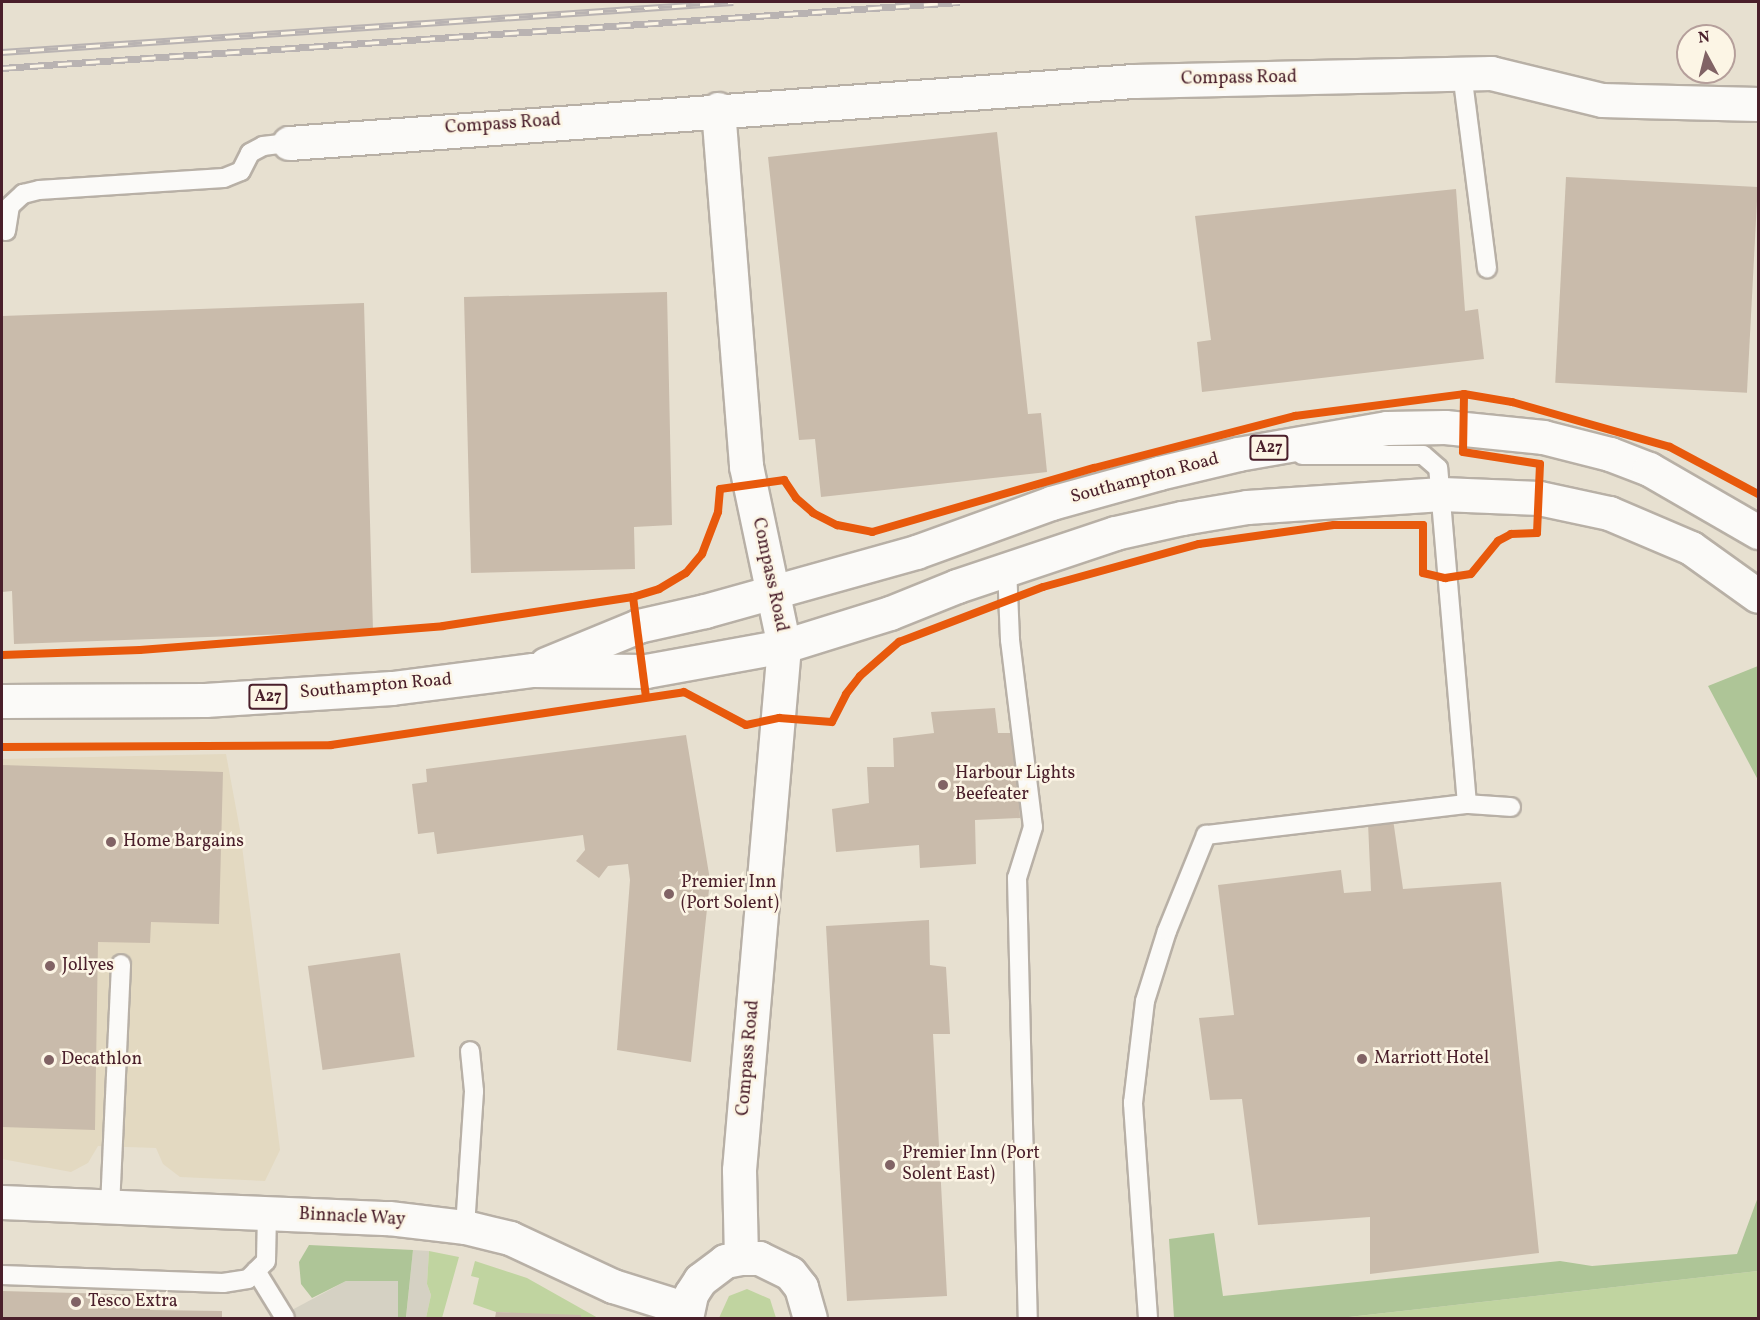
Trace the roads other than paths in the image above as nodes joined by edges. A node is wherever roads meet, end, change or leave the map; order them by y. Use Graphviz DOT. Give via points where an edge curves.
graph roads {
  1 [pos="1462,73"];
  2 [pos="1758,104"];
  3 [pos="718,109"];
  4 [pos="289,143"];
  5 [pos="6,231"];
  6 [pos="1487,268"];
  7 [pos="1238,454"];
  8 [pos="1442,494"];
  9 [pos="1758,532"];
  10 [pos="1007,568"];
  11 [pos="776,592"];
  12 [pos="1758,596"];
  13 [pos="784,646"];
  14 [pos="533,669"];
  15 [pos="2,701"];
  16 [pos="1467,804"];
  17 [pos="1511,807"];
  18 [pos="121,964"];
  19 [pos="470,1051"];
  20 [pos="2,1202"];
  21 [pos="110,1207"];
  22 [pos="267,1214"];
  23 [pos="465,1227"];
  24 [pos="741,1258"];
  25 [pos="256,1271"];
  26 [pos="2,1275"];
  27 [pos="686,1314"];
  28 [pos="285,1318"];
  29 [pos="810,1318"];
  30 [pos="1028,1318"];
  31 [pos="1148,1318"];
  1 -- 2 [label="street, Compass Road" via="1491,73 1602,100"];
  1 -- 3 [label="street, Compass Road" via="1134,81"];
  1 -- 6 [label="lane"];
  3 -- 4 [label="street, Compass Road"];
  3 -- 11 [label="street, Compass Road" via="746,466"];
  4 -- 5 [label="lane" via="263,146 250,153 241,171 224,178 23,194 10,206"];
  7 -- 8 [label="lane" via="1423,456 1438,468"];
  7 -- 9 [label="street, Southampton Road / A27" via="1387,428 1444,427 1543,437 1649,470"];
  7 -- 11 [label="street, Southampton Road / A27" via="1051,503 916,552"];
  8 -- 10 [label="street, Southampton Road / A27" via="1247,507 1182,518 1115,533"];
  8 -- 12 [label="street, Southampton Road / A27" via="1539,498 1609,513 1691,549"];
  8 -- 16 [label="lane" via="1448,611"];
  10 -- 13 [label="street, Southampton Road / A27" via="890,613"];
  10 -- 30 [label="lane" via="1010,640 1033,827 1017,878"];
  11 -- 13 [label="street, Compass Road"];
  11 -- 14 [label="street, Southampton Road / A27" via="638,626"];
  13 -- 14 [label="street, Southampton Road / A27" via="646,671"];
  13 -- 24 [label="street, Compass Road" via="739,1170"];
  14 -- 15 [label="street, Southampton Road / A27" via="304,695 206,700"];
  16 -- 17 [label="lane"];
  16 -- 31 [label="lane" via="1206,835 1167,931 1145,1002 1133,1102"];
  18 -- 21 [label="lane"];
  19 -- 23 [label="lane" via="474,1091"];
  20 -- 21 [label="street, Binnacle Way"];
  21 -- 22 [label="street, Binnacle Way"];
  22 -- 23 [label="street, Binnacle Way" via="389,1218"];
  22 -- 25 [label="lane" via="266,1261"];
  23 -- 27 [label="street, Binnacle Way" via="510,1238 613,1286"];
  24 -- 27 [label="street" via="725,1261 700,1280"];
  24 -- 29 [label="street" via="759,1258 790,1274 801,1287"];
  25 -- 26 [label="lane" via="248,1279 223,1283"];
  25 -- 28 [label="lane"];
}
